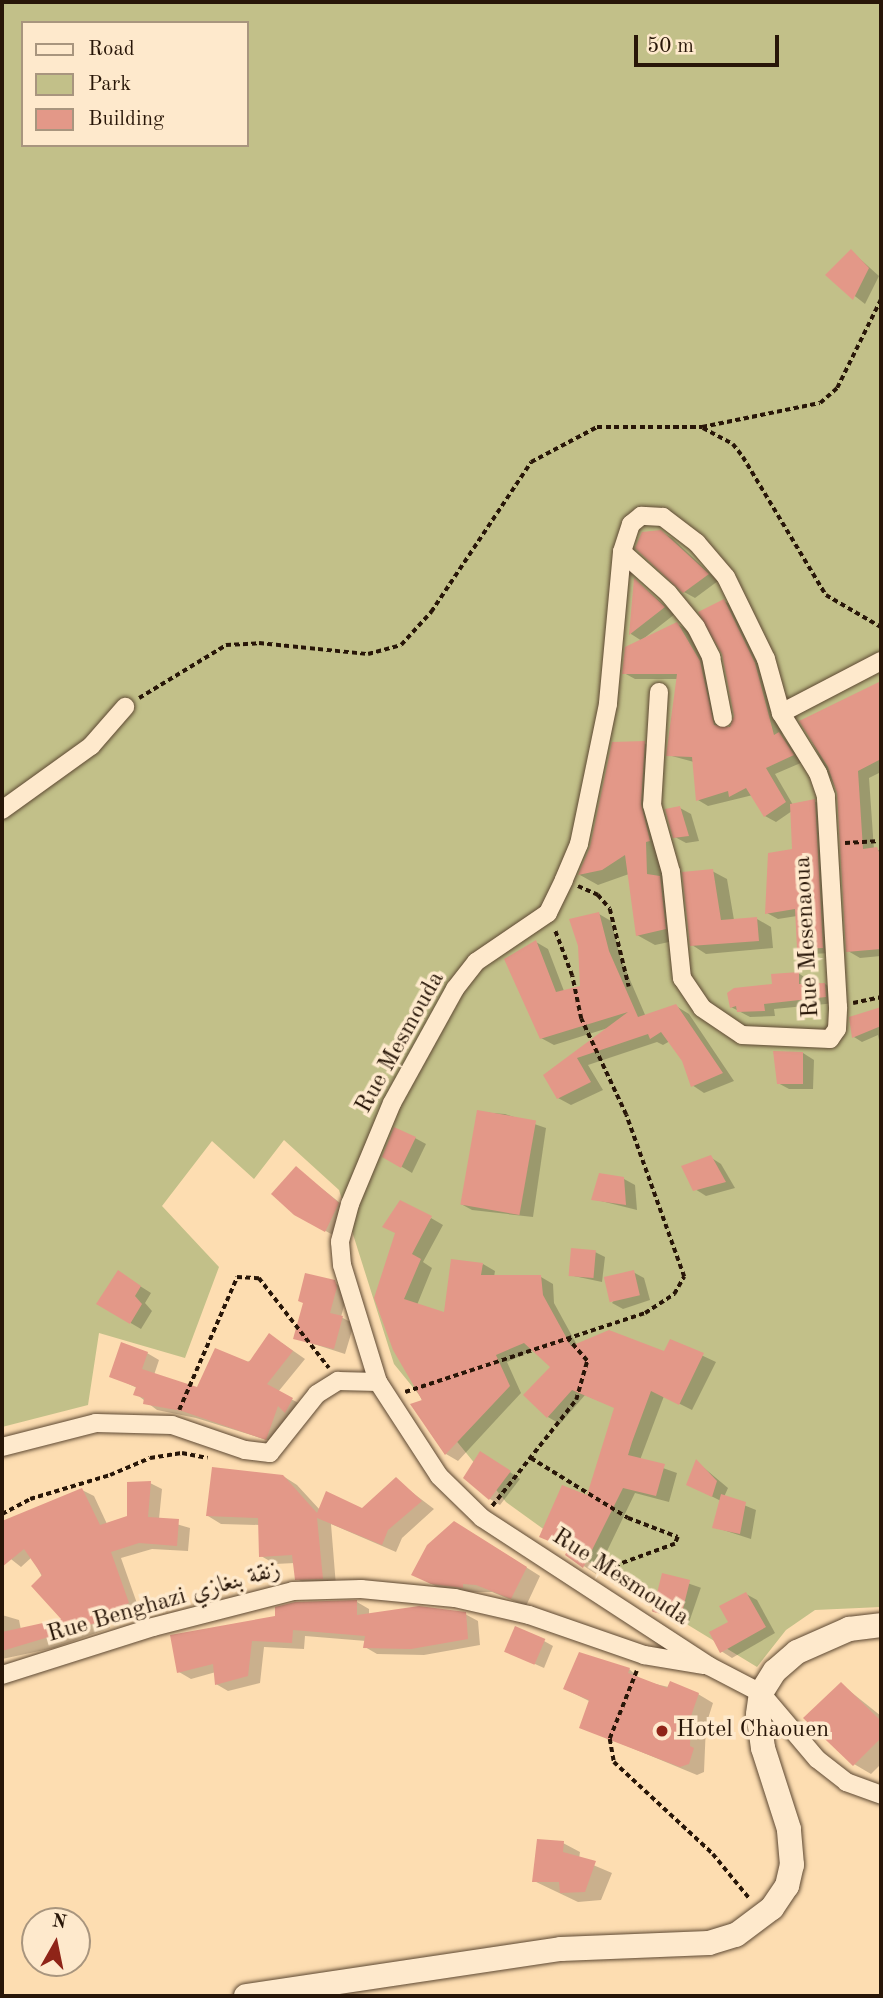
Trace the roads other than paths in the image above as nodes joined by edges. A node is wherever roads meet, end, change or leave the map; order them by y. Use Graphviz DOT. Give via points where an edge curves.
graph roads {
  1 [pos="622,552"];
  2 [pos="881,661"];
  3 [pos="659,692"];
  4 [pos="125,707"];
  5 [pos="782,713"];
  6 [pos="723,718"];
  7 [pos="2,810"];
  8 [pos="378,1382"];
  9 [pos="2,1447"];
  10 [pos="881,1625"];
  11 [pos="709,1666"];
  12 [pos="2,1675"];
  13 [pos="761,1693"];
  14 [pos="881,1795"];
  15 [pos="246,1996"];
  1 -- 5 [label="street, Rue Mesmouda" via="631,524 652,514 676,524 697,543 746,612"];
  1 -- 6 [label="street" via="668,593 696,627 711,657"];
  1 -- 8 [label="street, Rue Mesmouda" via="608,705 579,844 564,880 548,913 476,962 455,989 392,1103 350,1204 340,1242 342,1265"];
  2 -- 5 [label="street"];
  3 -- 5 [label="street, Rue Mesenaoua" via="652,805 671,872 682,978 702,1008 751,1039 830,1039 837,1029 838,1007 823,784"];
  4 -- 7 [label="street" via="91,746"];
  8 -- 9 [label="street" via="338,1381 317,1394 270,1453 245,1450 172,1425 96,1423"];
  8 -- 11 [label="street, Rue Mesmouda" via="439,1476 482,1518"];
  10 -- 13 [label="main road" via="849,1629 797,1652 775,1671"];
  11 -- 12 [label="street, Rue Benghazi زنقة بنغازي" via="644,1655 528,1615 455,1598 361,1589 293,1591 153,1627"];
  11 -- 13 [label="street, Rue Mesmouda"];
  13 -- 14 [label="street" via="817,1759 846,1782"];
  13 -- 15 [label="main road" via="758,1714 764,1748 789,1829 792,1865 787,1886 762,1917 737,1935 709,1943 561,1949"];
}
